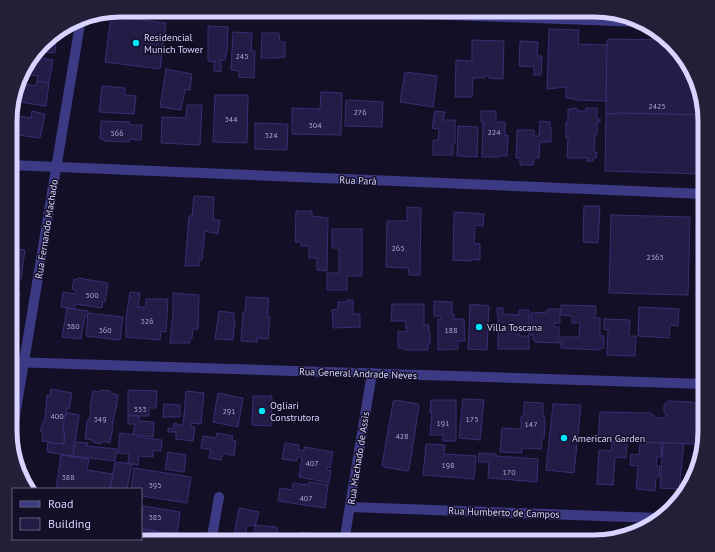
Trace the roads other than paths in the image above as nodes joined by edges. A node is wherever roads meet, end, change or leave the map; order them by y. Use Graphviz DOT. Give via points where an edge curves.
graph roads {
  1 [pos="506,17"];
  2 [pos="625,21"];
  3 [pos="80,26"];
  4 [pos="17,165"];
  5 [pos="56,167"];
  6 [pos="698,194"];
  7 [pos="17,362"];
  8 [pos="24,363"];
  9 [pos="372,374"];
  10 [pos="698,384"];
  11 [pos="17,404"];
  12 [pos="219,497"];
  13 [pos="350,507"];
  14 [pos="652,518"];
  15 [pos="212,535"];
  16 [pos="345,535"];
  1 -- 2 [label="street"];
  3 -- 5 [label="street, Rua Fernando Machado"];
  4 -- 5 [label="street, Rua Pará"];
  5 -- 6 [label="street, Rua Pará"];
  5 -- 8 [label="street, Rua Fernando Machado"];
  7 -- 8 [label="street, Rua General Andrade Neves"];
  8 -- 9 [label="street, Rua General Andrade Neves"];
  8 -- 11 [label="street, Rua Fernando Machado"];
  9 -- 10 [label="street, Rua General Andrade Neves"];
  9 -- 13 [label="street, Rua Machado de Assis"];
  12 -- 15 [label="street"];
  13 -- 14 [label="street, Rua Humberto de Campos"];
  13 -- 16 [label="street, Rua Machado de Assis"];
}
